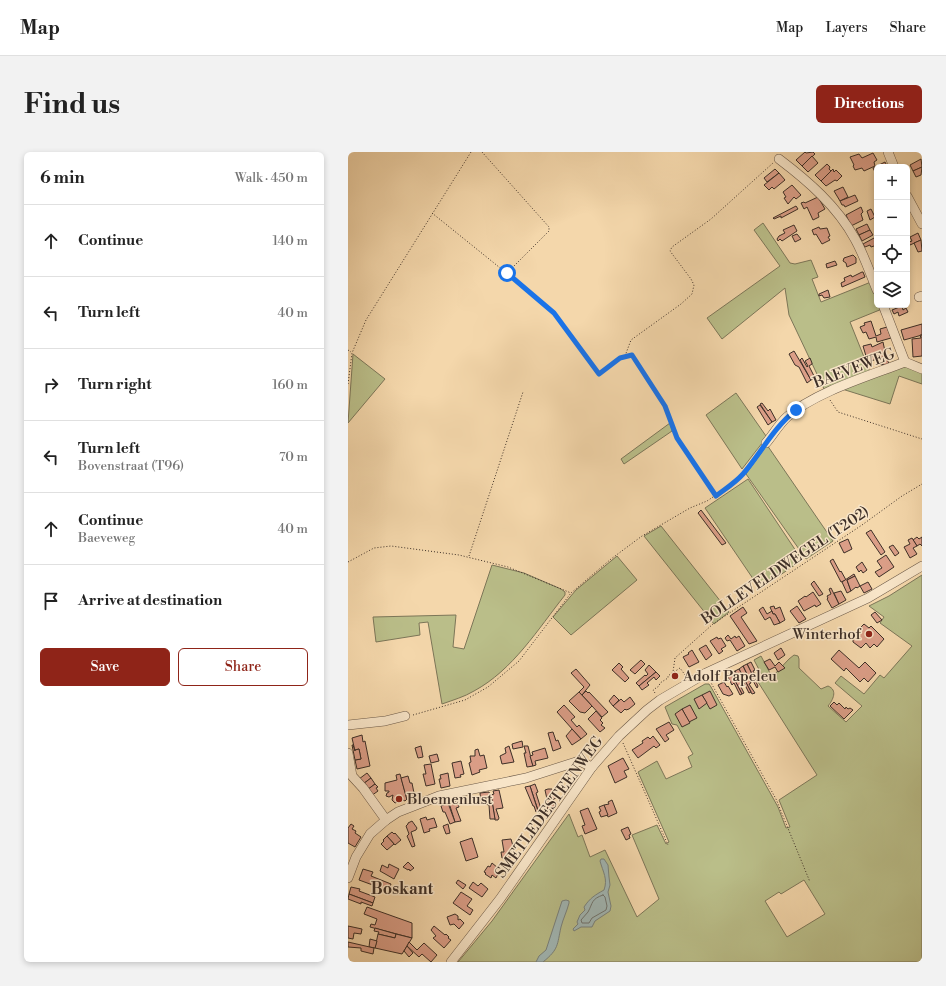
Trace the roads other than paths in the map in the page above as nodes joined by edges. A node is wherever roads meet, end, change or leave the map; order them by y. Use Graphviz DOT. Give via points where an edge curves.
graph roads {
  1 [pos="888,152"];
  2 [pos="779,159"];
  3 [pos="893,164"];
  4 [pos="909,200"];
  5 [pos="922,224"];
  6 [pos="874,283"];
  7 [pos="884,308"];
  8 [pos="905,362"];
  9 [pos="922,369"];
  10 [pos="766,443"];
  11 [pos="922,566"];
  12 [pos="405,716"];
  13 [pos="348,725"];
  14 [pos="348,753"];
  15 [pos="592,767"];
  16 [pos="350,777"];
  17 [pos="386,820"];
  18 [pos="348,878"];
  19 [pos="451,962"];
  1 -- 3 [label="street"];
  2 -- 6 [label="street" via="824,196 838,214 855,239"];
  4 -- 5 [label="street"];
  7 -- 8 [label="street"];
  8 -- 9 [label="street, BAEVEWEG"];
  8 -- 10 [label="street, BAEVEWEG" via="825,393 786,417"];
  11 -- 15 [label="street, SMETLEDESTEENWEG" via="868,598 706,673 660,700 619,736"];
  12 -- 13 [label="street"];
  14 -- 16 [label="street"];
  15 -- 17 [label="street" via="579,761 526,778 438,796 398,812"];
  15 -- 19 [label="street, SMETLEDESTEENWEG" via="500,899"];
  16 -- 17 [label="street" via="363,788"];
  17 -- 18 [label="street" via="370,834 361,847"];
}
